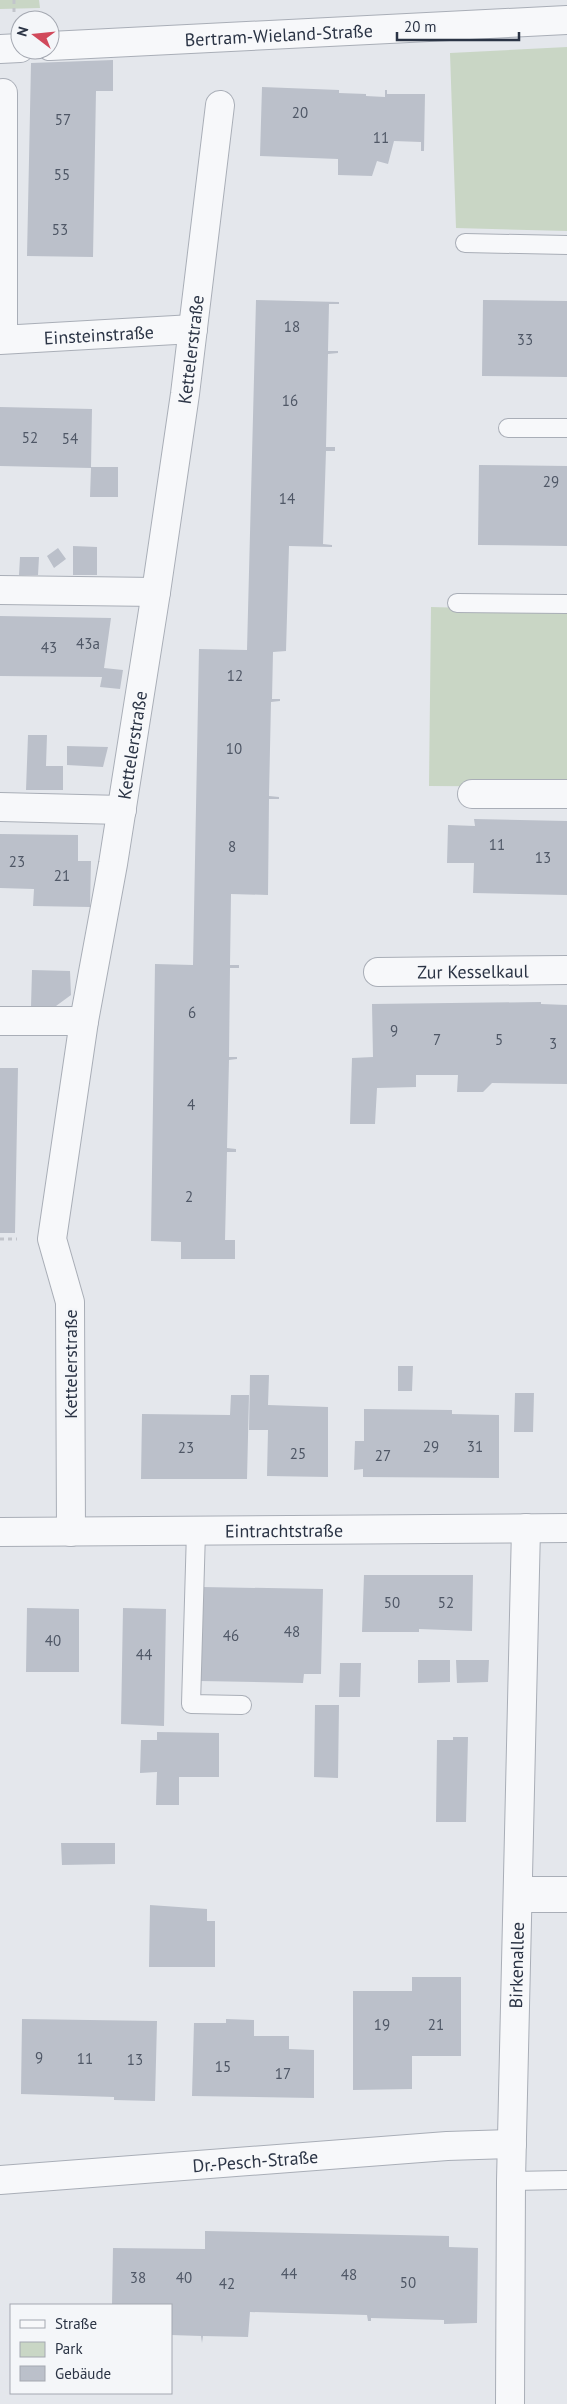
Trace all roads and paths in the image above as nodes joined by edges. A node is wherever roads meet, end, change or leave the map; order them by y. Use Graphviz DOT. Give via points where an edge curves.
graph roads {
  1 [pos="567,20"];
  2 [pos="60,45"];
  3 [pos="3,93"];
  4 [pos="220,104"];
  5 [pos="465,243"];
  6 [pos="567,245"];
  7 [pos="193,329"];
  8 [pos="2,340"];
  9 [pos="508,428"];
  10 [pos="567,428"];
  11 [pos="0,590"];
  12 [pos="156,592"];
  13 [pos="457,602"];
  14 [pos="567,604"];
  15 [pos="472,794"];
  16 [pos="567,794"];
  17 [pos="0,807"];
  18 [pos="122,810"];
  19 [pos="567,970"];
  20 [pos="378,972"];
  21 [pos="0,1020"];
  22 [pos="84,1021"];
  23 [pos="526,1528"];
  24 [pos="567,1528"];
  25 [pos="196,1531"];
  26 [pos="0,1532"];
  27 [pos="71,1532"];
  28 [pos="242,1705"];
  29 [pos="567,1886"];
  30 [pos="517,1894"];
  31 [pos="567,1903"];
  32 [pos="512,2144"];
  33 [pos="0,2180"];
  34 [pos="567,2180"];
  35 [pos="511,2181"];
  36 [pos="510,2404"];
  1 -- 2 [label="street, Bertram-Wieland-Straße"];
  3 -- 8 [label="street, Einsteinstraße"];
  4 -- 7 [label="street, Kettelerstraße"];
  5 -- 6 [label="lane"];
  7 -- 8 [label="street, Einsteinstraße"];
  7 -- 12 [label="street, Kettelerstraße"];
  9 -- 10 [label="lane"];
  11 -- 12 [label="street"];
  12 -- 18 [label="street, Kettelerstraße"];
  13 -- 14 [label="lane"];
  15 -- 16 [label="street"];
  17 -- 18 [label="street, Kettelerstraße"];
  18 -- 22 [label="street, Kettelerstraße"];
  19 -- 20 [label="street, Zur Kesselkaul"];
  21 -- 22 [label="street"];
  22 -- 27 [label="street, Kettelerstraße" via="52,1239 70,1302"];
  23 -- 24 [label="street, Eintrachtstraße"];
  23 -- 25 [label="street, Eintrachtstraße"];
  23 -- 30 [label="street, Birkenallee"];
  25 -- 27 [label="street, Eintrachtstraße"];
  25 -- 28 [label="lane" via="191,1704"];
  26 -- 27 [label="street, Eintrachtstraße"];
  29 -- 30 [label="lane"];
  30 -- 31 [label="lane"];
  30 -- 32 [label="street, Birkenallee"];
  32 -- 33 [label="street, Dr.-Pesch-Straße" via="447,2146"];
  32 -- 35 [label="street, Birkenallee"];
  34 -- 35 [label="lane"];
  35 -- 36 [label="street, Birkenallee"];
}
